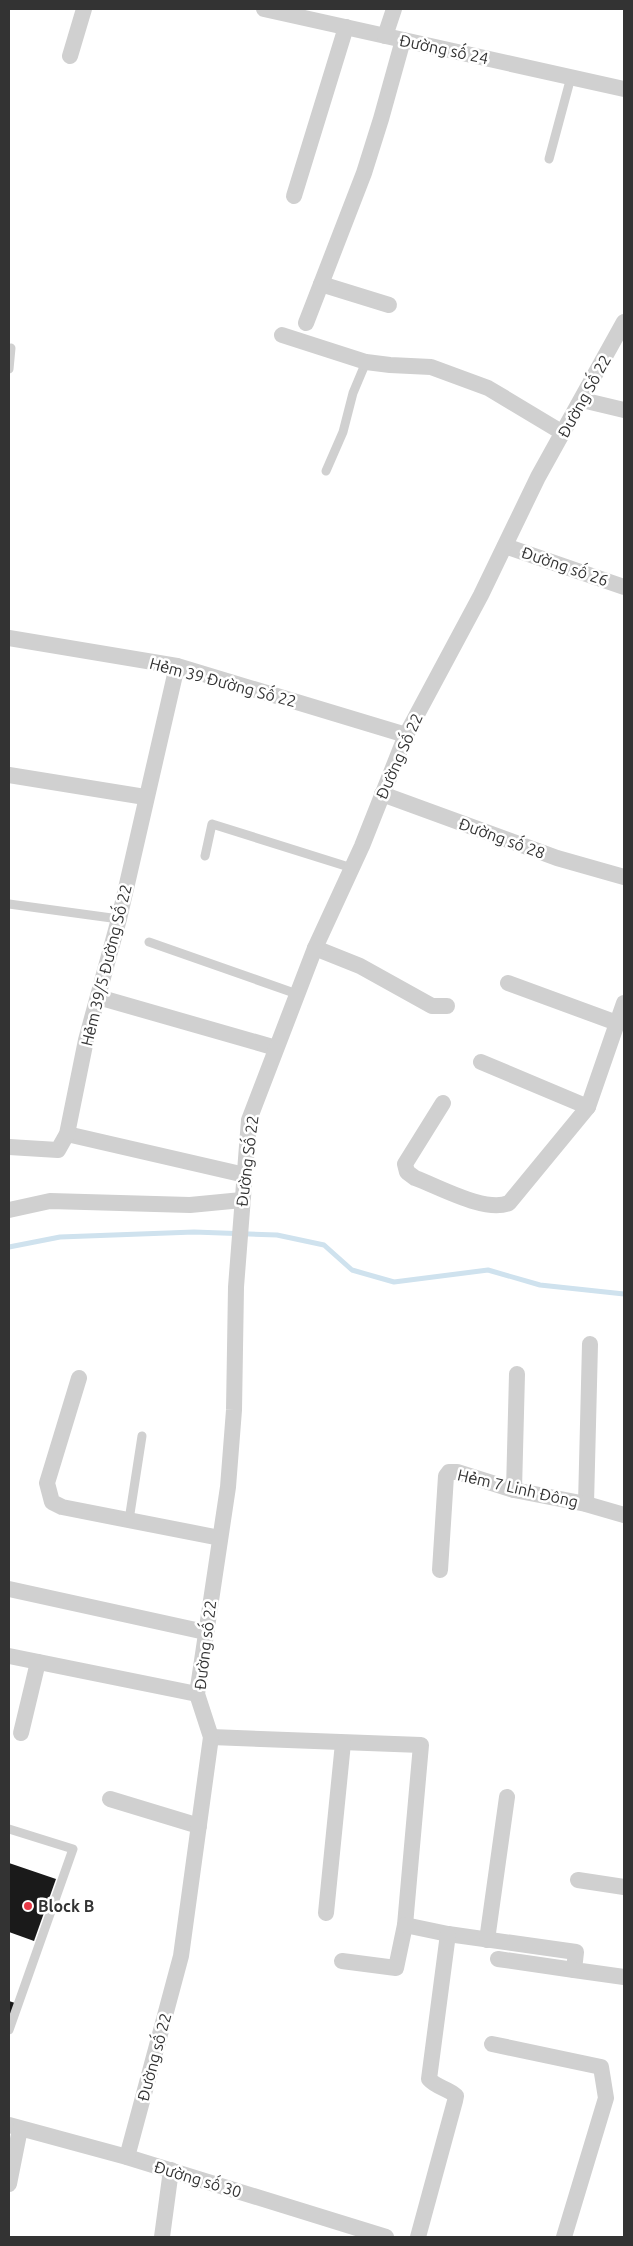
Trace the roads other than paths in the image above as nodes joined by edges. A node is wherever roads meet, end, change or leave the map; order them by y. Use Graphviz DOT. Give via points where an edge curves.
graph roads {
  1 [pos="84,9"];
  2 [pos="264,9"];
  3 [pos="394,9"];
  4 [pos="318,15"];
  5 [pos="346,27"];
  6 [pos="385,36"];
  7 [pos="403,40"];
  8 [pos="70,56"];
  9 [pos="571,77"];
  10 [pos="624,89"];
  11 [pos="550,159"];
  12 [pos="294,196"];
  13 [pos="321,284"];
  14 [pos="389,304"];
  15 [pos="306,322"];
  16 [pos="624,322"];
  17 [pos="282,335"];
  18 [pos="11,348"];
  19 [pos="366,362"];
  20 [pos="9,369"];
  21 [pos="582,400"];
  22 [pos="624,410"];
  23 [pos="563,433"];
  24 [pos="326,471"];
  25 [pos="505,546"];
  26 [pos="624,587"];
  27 [pos="9,638"];
  28 [pos="177,666"];
  29 [pos="406,735"];
  30 [pos="9,775"];
  31 [pos="382,794"];
  32 [pos="146,797"];
  33 [pos="205,856"];
  34 [pos="352,868"];
  35 [pos="624,877"];
  36 [pos="9,904"];
  37 [pos="119,919"];
  38 [pos="149,942"];
  39 [pos="315,948"];
  40 [pos="508,983"];
  41 [pos="297,994"];
  42 [pos="98,997"];
  43 [pos="447,1006"];
  44 [pos="622,1010"];
  45 [pos="276,1048"];
  46 [pos="481,1062"];
  47 [pos="443,1103"];
  48 [pos="588,1106"];
  49 [pos="67,1134"];
  50 [pos="9,1146"];
  51 [pos="245,1175"];
  52 [pos="241,1207"];
  53 [pos="9,1210"];
  54 [pos="590,1344"];
  55 [pos="517,1374"];
  56 [pos="80,1378"];
  57 [pos="142,1436"];
  58 [pos="514,1490"];
  59 [pos="586,1504"];
  60 [pos="624,1515"];
  61 [pos="129,1520"];
  62 [pos="220,1538"];
  63 [pos="440,1570"];
  64 [pos="9,1589"];
  65 [pos="205,1632"];
  66 [pos="9,1656"];
  67 [pos="38,1662"];
  68 [pos="197,1694"];
  69 [pos="21,1732"];
  70 [pos="211,1737"];
  71 [pos="342,1743"];
  72 [pos="507,1797"];
  73 [pos="110,1799"];
  74 [pos="199,1826"];
  75 [pos="9,1829"];
  76 [pos="578,1880"];
  77 [pos="624,1886"];
  78 [pos="326,1913"];
  79 [pos="405,1925"];
  80 [pos="448,1934"];
  81 [pos="487,1940"];
  82 [pos="498,1959"];
  83 [pos="342,1961"];
  84 [pos="574,1970"];
  85 [pos="624,1977"];
  86 [pos="9,2030"];
  87 [pos="492,2044"];
  88 [pos="14,2127"];
  89 [pos="127,2157"];
  90 [pos="171,2170"];
  91 [pos="9,2184"];
  92 [pos="162,2237"];
  93 [pos="386,2237"];
  94 [pos="418,2237"];
  95 [pos="564,2237"];
  1 -- 8 [label="street"];
  2 -- 4 [label="street, Đường số 24"];
  3 -- 6 [label="street"];
  4 -- 5 [label="street, Đường số 24"];
  5 -- 6 [label="street, Đường số 24"];
  5 -- 12 [label="street"];
  6 -- 7 [label="street, Đường số 24"];
  7 -- 9 [label="street, Đường số 24"];
  7 -- 13 [label="street" via="364,173"];
  9 -- 10 [label="street, Đường số 24"];
  9 -- 11 [label="lane"];
  13 -- 14 [label="street"];
  13 -- 15 [label="street"];
  16 -- 21 [label="street, Đường Số 22"];
  17 -- 19 [label="street"];
  18 -- 20 [label="lane"];
  19 -- 23 [label="street" via="431,367 488,388"];
  19 -- 24 [label="lane" via="353,393 343,432"];
  21 -- 22 [label="street"];
  21 -- 23 [label="street, Đường Số 22"];
  23 -- 25 [label="street, Đường Số 22"];
  25 -- 26 [label="street, Đường số 26"];
  25 -- 29 [label="street, Đường Số 22"];
  27 -- 28 [label="street, Hẻm 39 Đường Số 22"];
  28 -- 29 [label="street, Hẻm 39 Đường Số 22"];
  28 -- 32 [label="street, Hẻm 39/5 Đường Số 22"];
  29 -- 31 [label="street, Đường Số 22"];
  30 -- 32 [label="street"];
  31 -- 34 [label="street, Đường Số 22"];
  31 -- 35 [label="street, Đường số 28" via="557,858"];
  32 -- 37 [label="street, Hẻm 39/5 Đường Số 22"];
  33 -- 34 [label="lane" via="212,824"];
  34 -- 39 [label="street, Đường Số 22"];
  36 -- 37 [label="lane"];
  37 -- 42 [label="street, Hẻm 39/5 Đường Số 22"];
  38 -- 41 [label="lane"];
  39 -- 41 [label="street, Đường Số 22"];
  39 -- 43 [label="street" via="360,966 432,1006"];
  40 -- 44 [label="street"];
  41 -- 45 [label="street, Đường Số 22"];
  42 -- 45 [label="street"];
  42 -- 49 [label="street, Hẻm 39/5 Đường Số 22"];
  44 -- 48 [label="street"];
  45 -- 51 [label="street, Đường Số 22" via="249,1120"];
  46 -- 48 [label="street"];
  47 -- 48 [label="street" via="405,1164 407,1172 485,1205 502,1206 509,1203"];
  49 -- 50 [label="street" via="58,1150"];
  49 -- 51 [label="street"];
  51 -- 52 [label="street, Đường Số 22"];
  52 -- 53 [label="street" via="50,1201"];
  52 -- 62 [label="street, Đường số 22" via="234,1410 228,1488"];
  54 -- 59 [label="street"];
  55 -- 58 [label="street"];
  56 -- 61 [label="street" via="46,1483 49,1498 62,1507"];
  57 -- 61 [label="lane"];
  58 -- 59 [label="street, Hẻm 7 Linh Đông"];
  58 -- 63 [label="street, Hẻm 7 Linh Đông" via="449,1472 446,1476"];
  59 -- 60 [label="street, Hẻm 7 Linh Đông"];
  61 -- 62 [label="street"];
  62 -- 65 [label="street, Đường số 22"];
  64 -- 65 [label="street"];
  65 -- 68 [label="street, Đường số 22"];
  66 -- 67 [label="street"];
  67 -- 68 [label="street"];
  67 -- 69 [label="street"];
  68 -- 70 [label="street, Đường số 22"];
  70 -- 71 [label="street"];
  70 -- 74 [label="street, Đường số 22"];
  71 -- 78 [label="street"];
  71 -- 79 [label="street" via="421,1745"];
  72 -- 81 [label="street"];
  73 -- 74 [label="street"];
  74 -- 89 [label="street, Đường số 22" via="181,1956"];
  75 -- 86 [label="lane" via="73,1849"];
  76 -- 77 [label="street"];
  79 -- 80 [label="street"];
  79 -- 83 [label="street" via="396,1968"];
  80 -- 81 [label="street"];
  80 -- 94 [label="street" via="429,2078 437,2087 452,2092 456,2101"];
  81 -- 84 [label="street" via="576,1952"];
  82 -- 84 [label="street"];
  84 -- 85 [label="street"];
  87 -- 95 [label="street" via="601,2067 606,2098"];
  88 -- 89 [label="street, Đường số 30"];
  88 -- 91 [label="street"];
  89 -- 90 [label="street, Đường số 30"];
  90 -- 92 [label="street"];
  90 -- 93 [label="street, Đường số 30"];
}
